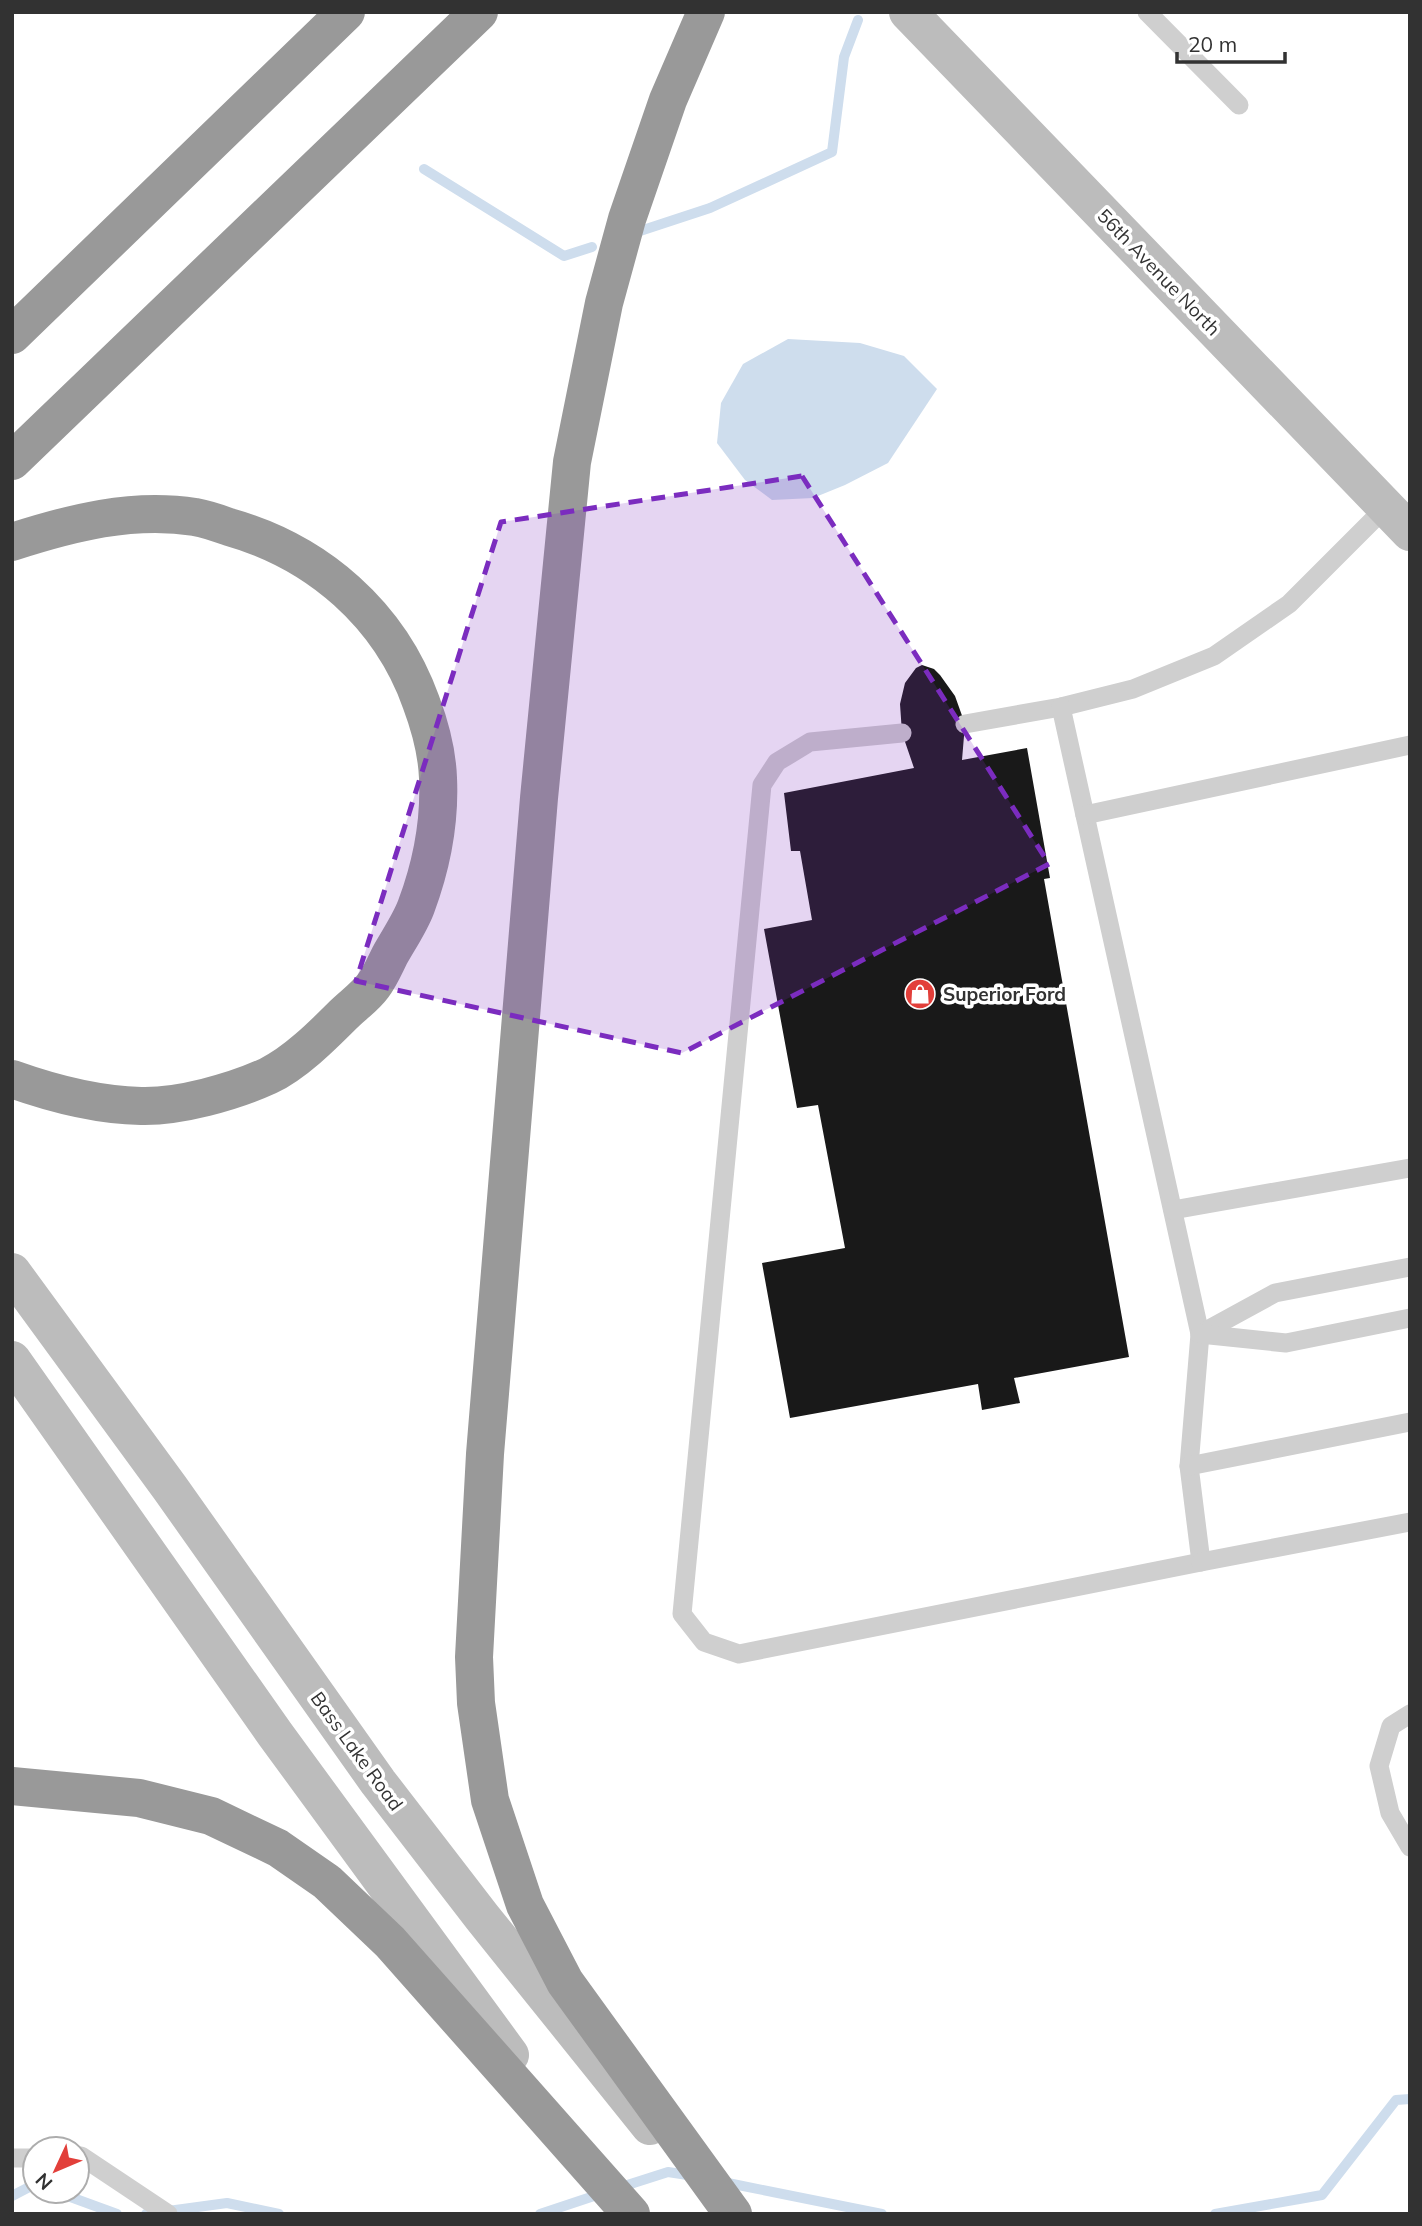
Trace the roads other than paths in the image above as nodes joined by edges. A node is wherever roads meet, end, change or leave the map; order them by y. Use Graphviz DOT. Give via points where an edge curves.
graph roads {
  1 [pos="346,12"];
  2 [pos="479,12"];
  3 [pos="706,12"];
  4 [pos="908,12"];
  5 [pos="1147,12"];
  6 [pos="1239,105"];
  7 [pos="12,335"];
  8 [pos="12,461"];
  9 [pos="1398,519"];
  10 [pos="12,542"];
  11 [pos="1061,707"];
  12 [pos="964,724"];
  13 [pos="902,733"];
  14 [pos="1410,745"];
  15 [pos="1085,815"];
  16 [pos="12,1079"];
  17 [pos="1410,1168"];
  18 [pos="1173,1210"];
  19 [pos="1410,1267"];
  20 [pos="12,1272"];
  21 [pos="1410,1318"];
  22 [pos="1200,1334"];
  23 [pos="12,1360"];
  24 [pos="1410,1422"];
  25 [pos="1189,1466"];
  26 [pos="1410,1522"];
  27 [pos="1201,1562"];
  28 [pos="1410,1714"];
  29 [pos="12,1786"];
  30 [pos="1410,1847"];
  31 [pos="91,2164"];
  32 [pos="168,2214"];
  33 [pos="631,2214"];
  34 [pos="723,2214"];
  35 [pos="733,2214"];
  1 -- 7 [label="highway"];
  2 -- 8 [label="highway"];
  3 -- 35 [label="highway" via="668,100 627,219 604,303 572,463 486,1441 474,1657 490,1800 525,1905 565,1982"];
  4 -- 9 [label="main road, 56th Avenue North"];
  5 -- 6 [label="lane"];
  9 -- 11 [label="lane" via="1214,656 1133,689"];
  10 -- 16 [label="highway" via="58,527 144,514 196,517 286,548 341,585 394,645 432,731 438,775 438,816 415,909 373,986 312,1045 270,1075 185,1102 143,1106 89,1102"];
  11 -- 12 [label="lane"];
  11 -- 15 [label="lane"];
  13 -- 27 [label="lane" via="810,742 777,762 762,785 682,1614 704,1642 739,1654"];
  14 -- 15 [label="lane"];
  15 -- 18 [label="lane"];
  17 -- 18 [label="lane"];
  18 -- 22 [label="lane"];
  19 -- 22 [label="lane" via="1275,1293"];
  20 -- 34 [label="main road, Bass Lake Road" via="378,1782"];
  21 -- 22 [label="lane" via="1286,1343"];
  22 -- 25 [label="lane"];
  23 -- 33 [label="main road" via="275,1734"];
  24 -- 25 [label="lane"];
  25 -- 27 [label="lane"];
  26 -- 27 [label="lane"];
  28 -- 30 [label="lane" via="1391,1726 1379,1766 1391,1813"];
  29 -- 33 [label="highway" via="139,1798 211,1815 278,1847 327,1882 390,1942"];
  31 -- 32 [label="lane"];
}
